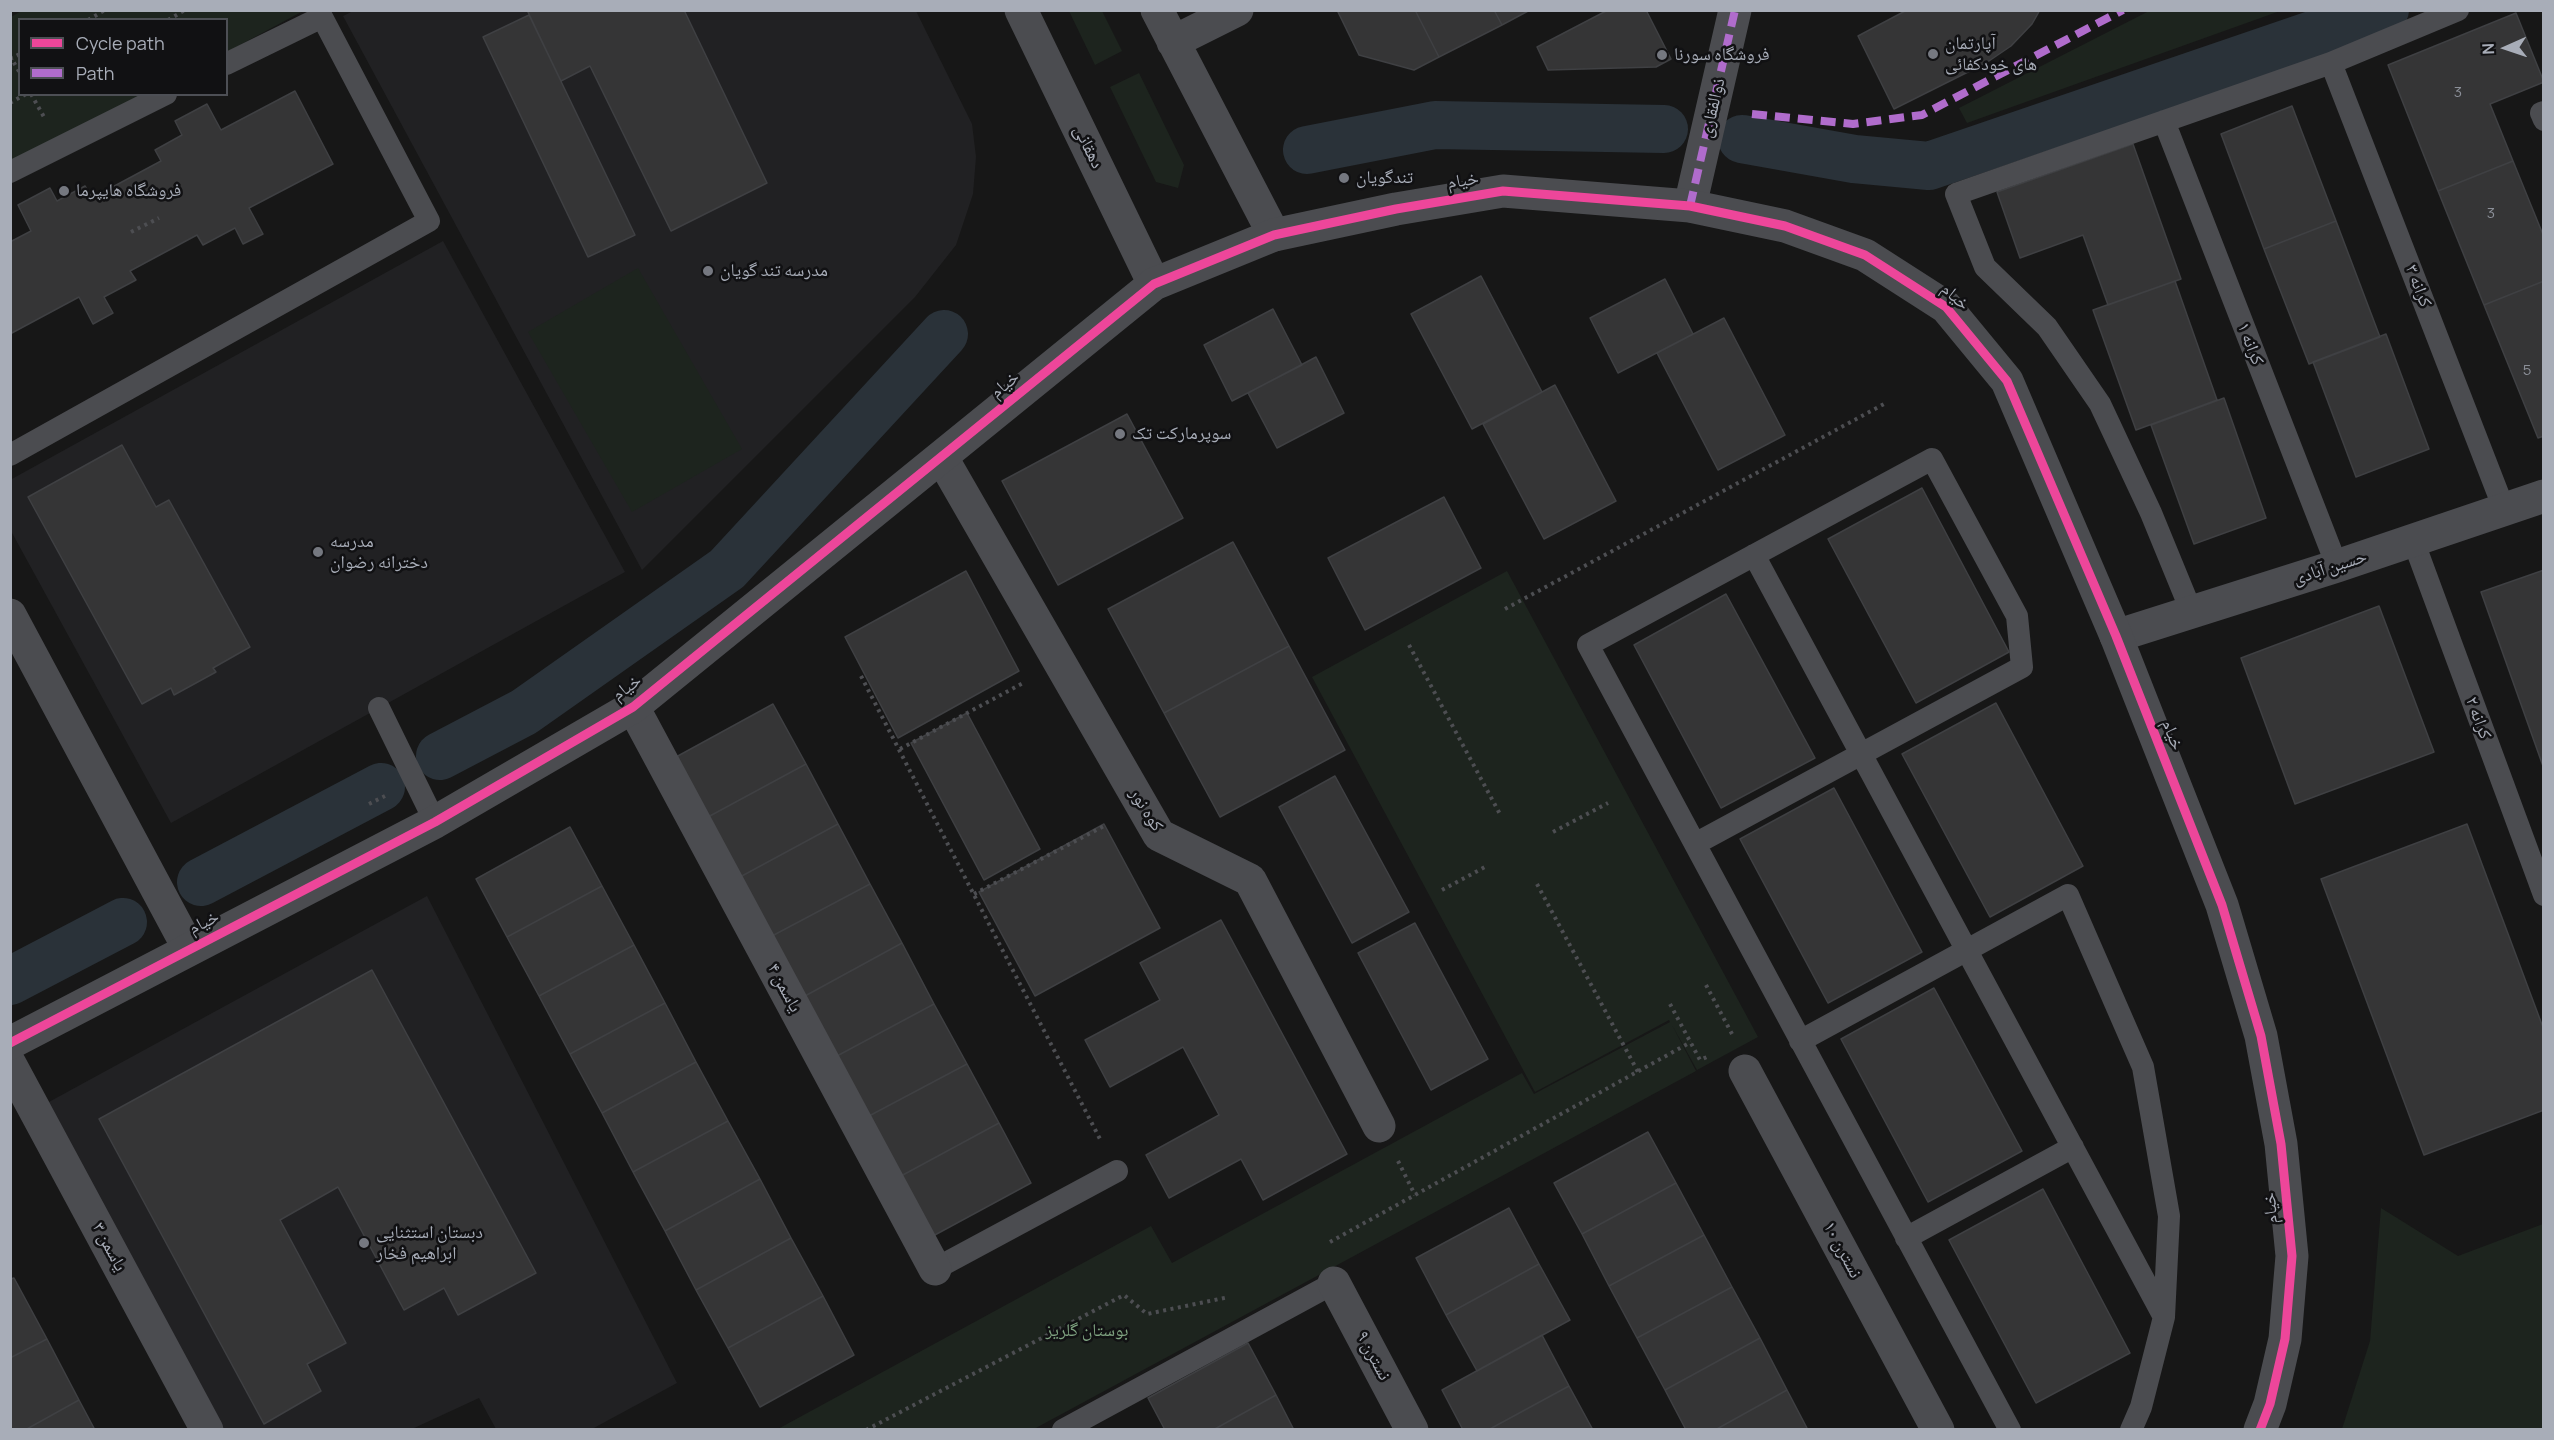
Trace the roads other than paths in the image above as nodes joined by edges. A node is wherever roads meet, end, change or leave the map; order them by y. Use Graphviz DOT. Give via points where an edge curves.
graph roads {
  1 [pos="1022,10"];
  2 [pos="1157,10"];
  3 [pos="1237,10"];
  4 [pos="1735,10"];
  5 [pos="2458,10"];
  6 [pos="1173,42"];
  7 [pos="228,63"];
  8 [pos="2331,63"];
  9 [pos="162,96"];
  10 [pos="2544,112"];
  11 [pos="2544,120"];
  12 [pos="2163,121"];
  13 [pos="10,172"];
  14 [pos="1690,206"];
  15 [pos="1274,236"];
  16 [pos="1154,284"];
  17 [pos="10,455"];
  18 [pos="942,458"];
  19 [pos="2544,496"];
  20 [pos="2504,509"];
  21 [pos="2413,540"];
  22 [pos="1754,555"];
  23 [pos="2337,566"];
  24 [pos="2192,613"];
  25 [pos="10,615"];
  26 [pos="2116,636"];
  27 [pos="633,707"];
  28 [pos="379,708"];
  29 [pos="1862,754"];
  30 [pos="435,822"];
  31 [pos="1695,844"];
  32 [pos="2544,895"];
  33 [pos="189,949"];
  34 [pos="1967,950"];
  35 [pos="1800,1041"];
  36 [pos="10,1042"];
  37 [pos="1741,1056"];
  38 [pos="10,1064"];
  39 [pos="1379,1126"];
  40 [pos="2073,1147"];
  41 [pos="1117,1171"];
  42 [pos="1906,1238"];
  43 [pos="935,1269"];
  44 [pos="1334,1283"];
  45 [pos="2164,1317"];
  46 [pos="207,1430"];
  47 [pos="1063,1430"];
  48 [pos="1412,1430"];
  49 [pos="1938,1430"];
  50 [pos="2010,1430"];
  51 [pos="2131,1430"];
  52 [pos="2260,1430"];
  1 -- 16 [label="street, دهقانی"];
  2 -- 6 [label="street"];
  3 -- 6 [label="street"];
  4 -- 14 [label="street, ذوالفقاری"];
  5 -- 8 [label="lane"];
  6 -- 15 [label="street"];
  7 -- 17 [label="lane" via="322,17 429,220"];
  8 -- 12 [label="lane"];
  8 -- 20 [label="lane, کرانه ۳"];
  9 -- 13 [label="lane"];
  10 -- 11 [label="lane"];
  12 -- 23 [label="lane, کرانه ۱"];
  12 -- 24 [label="lane" via="1956,194 1985,267 2047,327 2100,404"];
  14 -- 15 [label="street, خیام" via="1503,191"];
  14 -- 26 [label="street, خیام" via="1785,226 1865,255 1946,306 2007,381"];
  15 -- 16 [label="street, خیام"];
  16 -- 18 [label="street, خیام"];
  18 -- 27 [label="street, خیام"];
  18 -- 39 [label="street, کوه نور" via="1159,835 1250,880"];
  19 -- 20 [label="street, حسین آبادی"];
  20 -- 21 [label="street, حسین آبادی"];
  21 -- 23 [label="street, حسین آبادی"];
  21 -- 32 [label="lane, کرانه ۲"];
  22 -- 29 [label="lane"];
  22 -- 29 [label="lane" via="1932,459 2017,616 2022,666"];
  22 -- 31 [label="lane" via="1588,645"];
  23 -- 24 [label="street, حسین آبادی"];
  24 -- 26 [label="street, حسین آبادی"];
  25 -- 33 [label="street"];
  26 -- 52 [label="street, خیام" via="2222,906 2261,1036 2279,1133 2292,1256 2285,1339"];
  27 -- 30 [label="street, خیام"];
  27 -- 43 [label="street, یاسمن ۴"];
  28 -- 30 [label="lane"];
  29 -- 31 [label="lane"];
  29 -- 34 [label="lane"];
  30 -- 33 [label="street, خیام"];
  31 -- 35 [label="lane"];
  33 -- 36 [label="street, خیام"];
  34 -- 35 [label="lane"];
  34 -- 40 [label="lane"];
  34 -- 45 [label="lane" via="2068,895 2143,1067 2169,1216"];
  35 -- 42 [label="lane"];
  37 -- 49 [label="street, نسترن ۱۰"];
  38 -- 46 [label="street, یاسمن ۳"];
  40 -- 42 [label="lane"];
  40 -- 45 [label="lane"];
  41 -- 43 [label="lane"];
  42 -- 50 [label="lane"];
  44 -- 47 [label="lane"];
  44 -- 48 [label="street, نسترن ۹"];
  45 -- 51 [label="lane" via="2141,1407"];
}
